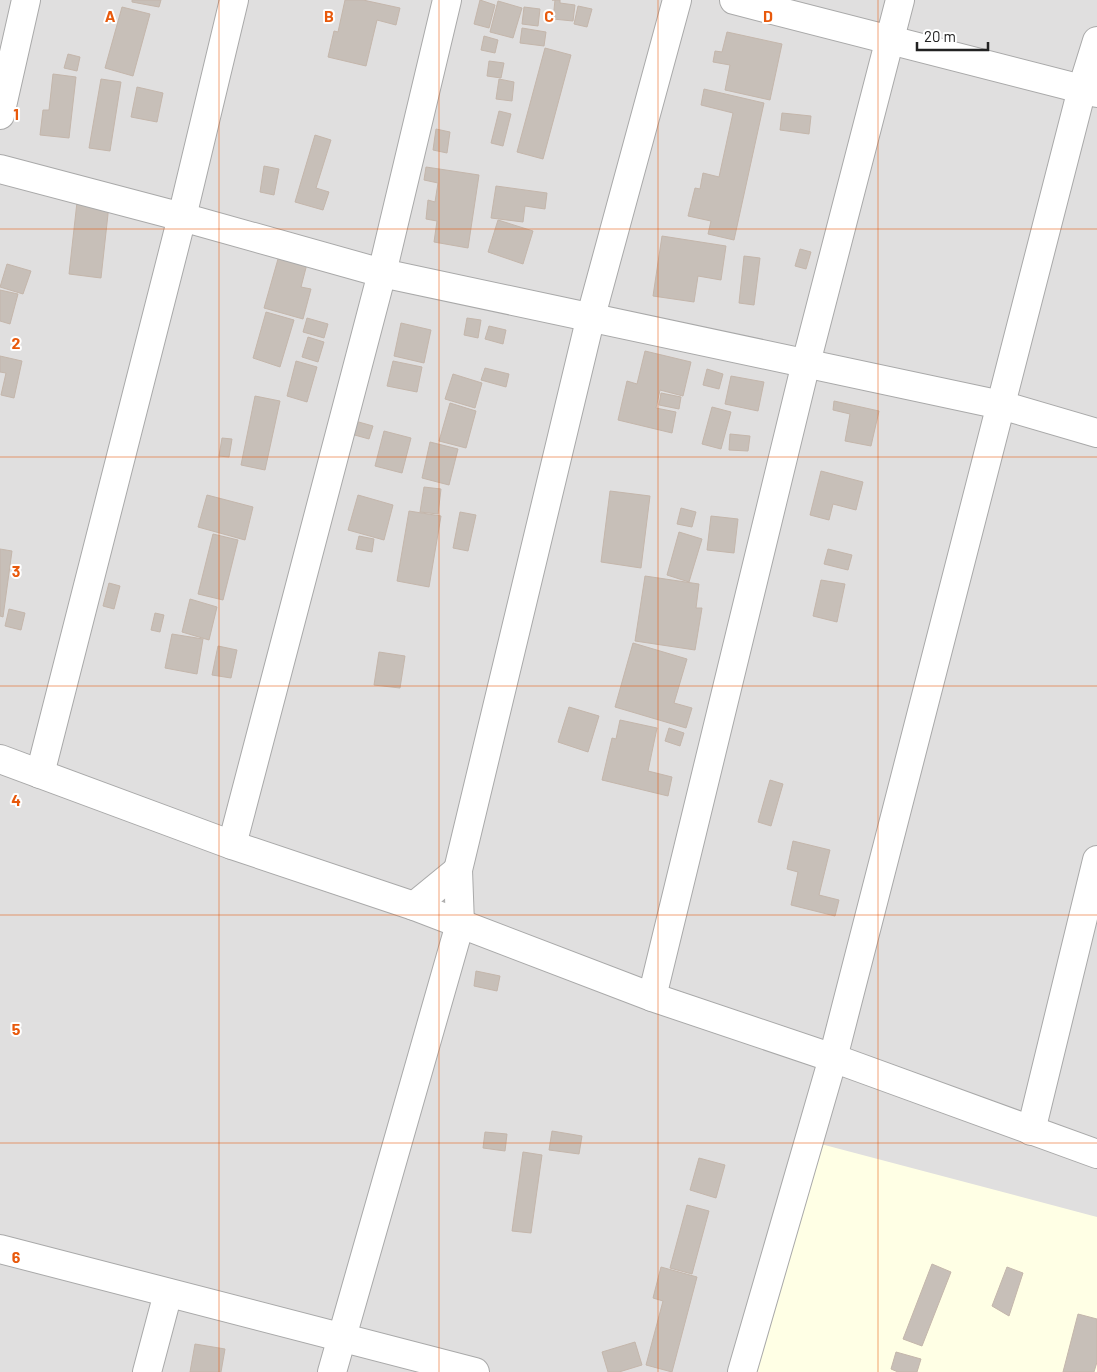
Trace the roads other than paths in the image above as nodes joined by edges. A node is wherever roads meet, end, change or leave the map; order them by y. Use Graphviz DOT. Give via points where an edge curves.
graph roads {
  1 [pos="26,0"];
  2 [pos="234,0"];
  3 [pos="447,0"];
  4 [pos="677,0"];
  5 [pos="734,0"];
  6 [pos="900,0"];
  7 [pos="888,40"];
  8 [pos="1097,41"];
  9 [pos="1089,91"];
  10 [pos="0,114"];
  11 [pos="0,169"];
  12 [pos="182,217"];
  13 [pos="382,273"];
  14 [pos="591,316"];
  15 [pos="806,363"];
  16 [pos="1001,405"];
  17 [pos="1097,433"];
  18 [pos="0,759"];
  19 [pos="40,774"];
  20 [pos="232,845"];
  21 [pos="1097,860"];
  22 [pos="458,870"];
  23 [pos="414,906"];
  24 [pos="460,924"];
  25 [pos="652,997"];
  26 [pos="833,1058"];
  27 [pos="1031,1131"];
  28 [pos="1097,1154"];
  29 [pos="0,1249"];
  30 [pos="168,1293"];
  31 [pos="341,1337"];
  32 [pos="147,1372"];
  33 [pos="332,1372"];
  34 [pos="475,1372"];
  35 [pos="742,1372"];
  1 -- 10 [label="street"];
  2 -- 12 [label="street"];
  3 -- 13 [label="street"];
  4 -- 14 [label="street"];
  5 -- 7 [label="street"];
  6 -- 7 [label="street"];
  7 -- 9 [label="street"];
  7 -- 15 [label="street"];
  8 -- 9 [label="street"];
  9 -- 16 [label="street"];
  11 -- 12 [label="street"];
  12 -- 13 [label="street"];
  12 -- 19 [label="street"];
  13 -- 14 [label="street"];
  13 -- 20 [label="street"];
  14 -- 15 [label="street"];
  14 -- 22 [label="street"];
  15 -- 16 [label="street"];
  15 -- 25 [label="street"];
  16 -- 17 [label="street"];
  16 -- 26 [label="street"];
  18 -- 19 [label="street"];
  19 -- 20 [label="street"];
  20 -- 23 [label="street"];
  21 -- 27 [label="street"];
  22 -- 23 [label="street"];
  22 -- 24 [label="street"];
  23 -- 24 [label="street"];
  24 -- 25 [label="street"];
  24 -- 31 [label="street"];
  25 -- 26 [label="street"];
  26 -- 27 [label="street"];
  26 -- 35 [label="street"];
  27 -- 28 [label="street"];
  29 -- 30 [label="street"];
  30 -- 31 [label="street"];
  30 -- 32 [label="street"];
  31 -- 33 [label="street"];
  31 -- 34 [label="street"];
}
